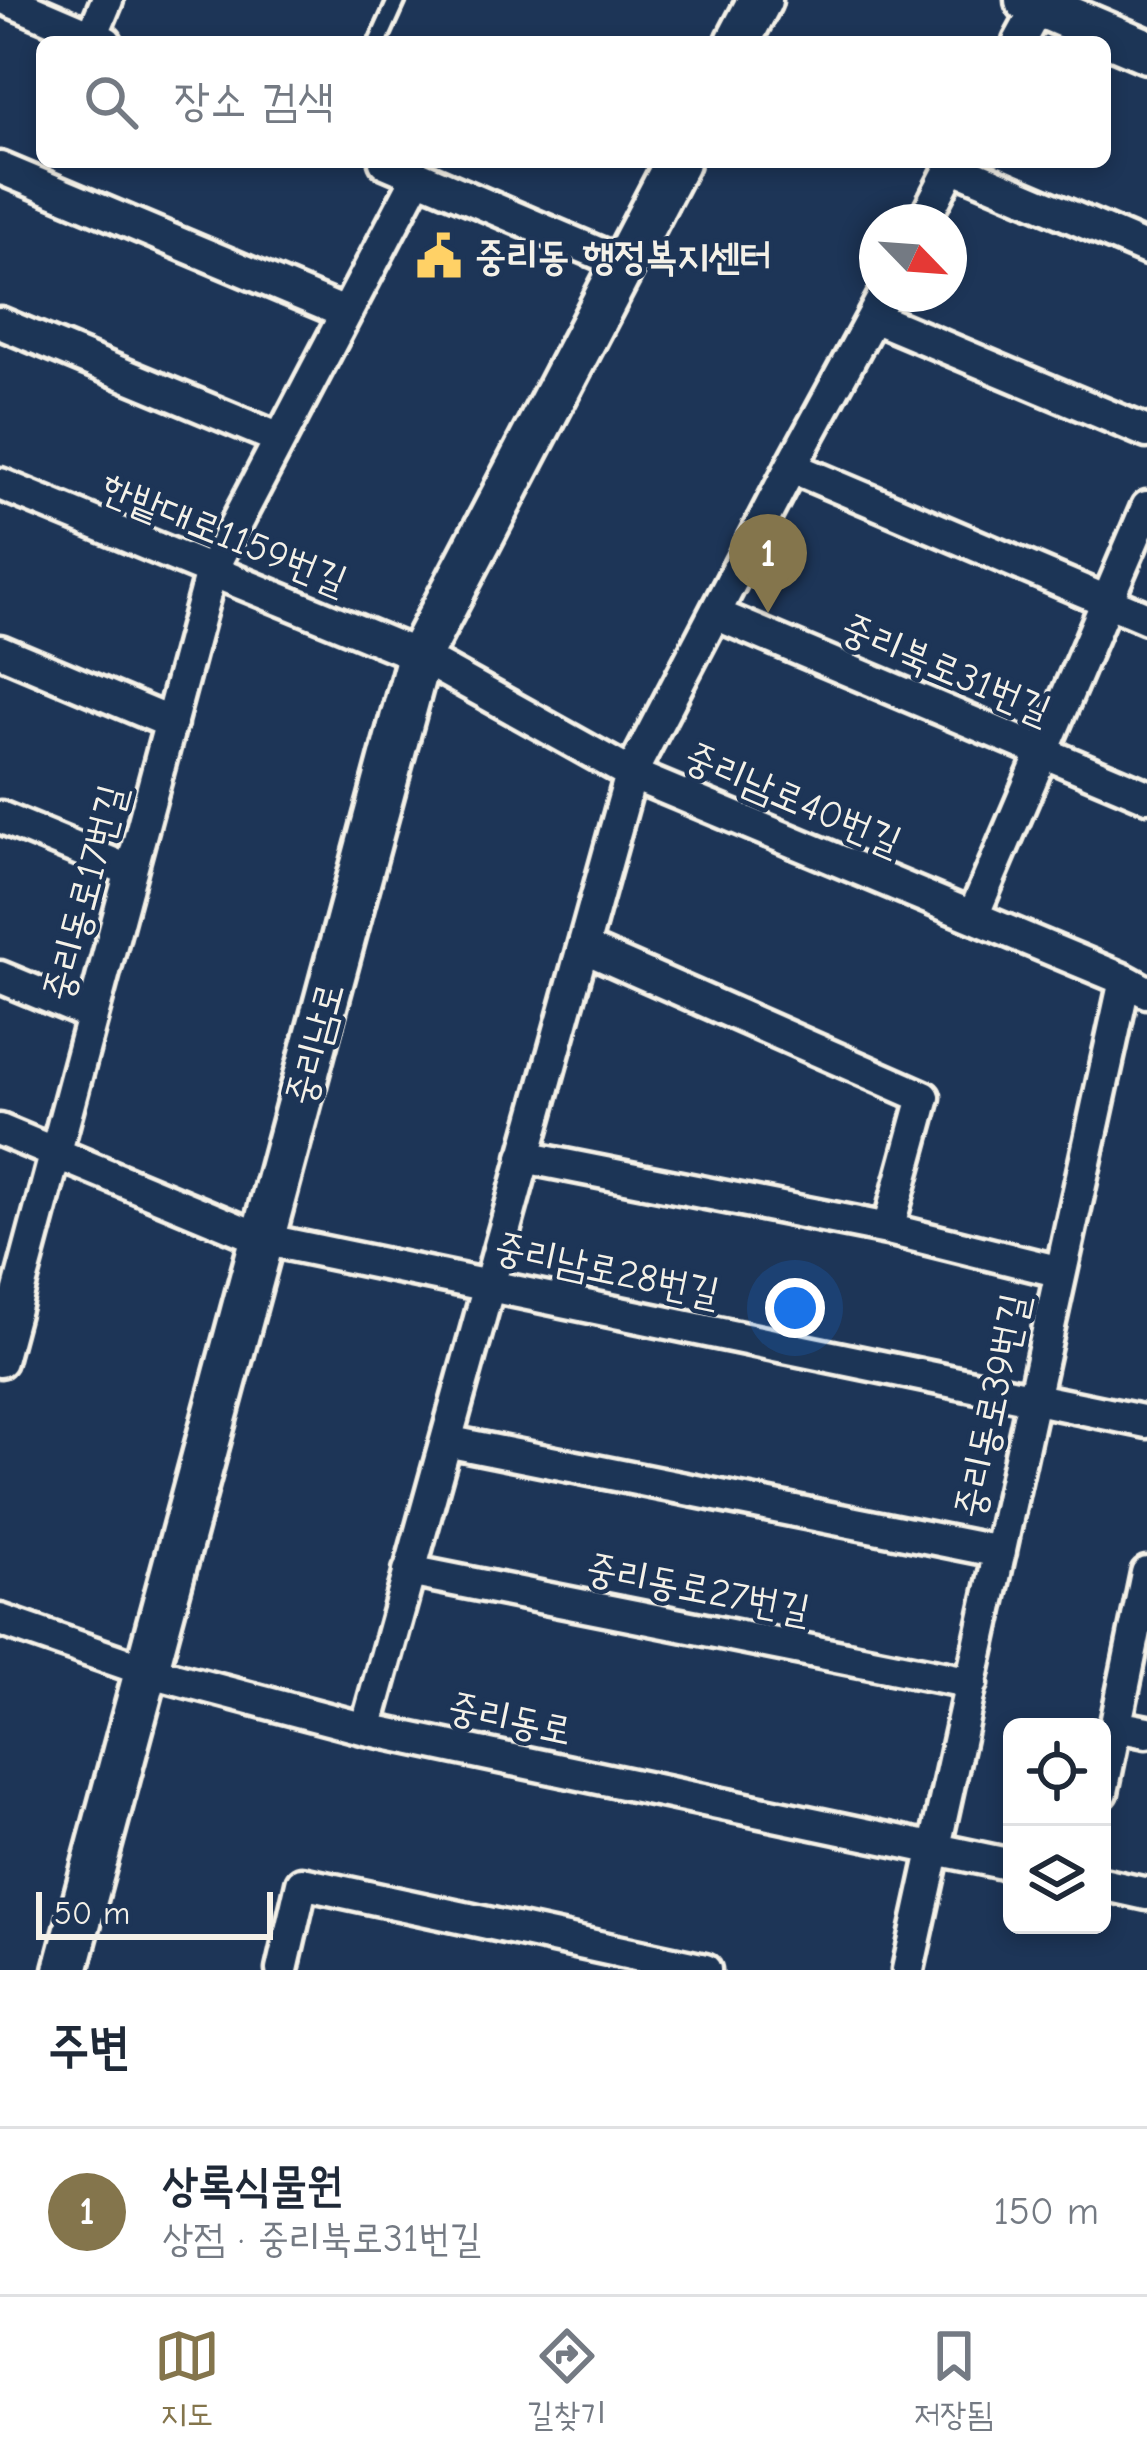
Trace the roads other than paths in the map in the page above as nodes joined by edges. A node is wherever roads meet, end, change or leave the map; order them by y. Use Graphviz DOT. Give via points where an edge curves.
graph roads {
  1 [pos="8,0"];
  2 [pos="107,0"];
  3 [pos="397,0"];
  4 [pos="760,0"];
  5 [pos="1028,16"];
  6 [pos="92,36"];
  7 [pos="100,36"];
  8 [pos="380,36"];
  9 [pos="741,36"];
  10 [pos="1096,36"];
  11 [pos="1111,40"];
  12 [pos="1147,51"];
  13 [pos="0,168"];
  14 [pos="399,168"];
  15 [pos="673,168"];
  16 [pos="951,168"];
  17 [pos="962,168"];
  18 [pos="418,176"];
  19 [pos="932,204"];
  20 [pos="1147,249"];
  21 [pos="624,264"];
  22 [pos="875,312"];
  23 [pos="894,312"];
  24 [pos="345,314"];
  25 [pos="0,323"];
  26 [pos="1147,432"];
  27 [pos="280,440"];
  28 [pos="790,466"];
  29 [pos="0,484"];
  30 [pos="1147,507"];
  31 [pos="211,571"];
  32 [pos="1108,600"];
  33 [pos="715,614"];
  34 [pos="1147,618"];
  35 [pos="0,651"];
  36 [pos="418,656"];
  37 [pos="171,723"];
  38 [pos="1042,752"];
  39 [pos="631,774"];
  40 [pos="1147,796"];
  41 [pos="0,817"];
  42 [pos="131,871"];
  43 [pos="973,916"];
  44 [pos="583,947"];
  45 [pos="0,977"];
  46 [pos="1136,986"];
  47 [pos="92,1015"];
  48 [pos="0,1130"];
  49 [pos="56,1153"];
  50 [pos="524,1156"];
  51 [pos="888,1229"];
  52 [pos="262,1239"];
  53 [pos="1061,1272"];
  54 [pos="489,1286"];
  55 [pos="9,1290"];
  56 [pos="0,1361"];
  57 [pos="1034,1399"];
  58 [pos="1147,1422"];
  59 [pos="446,1442"];
  60 [pos="1000,1552"];
  61 [pos="410,1571"];
  62 [pos="1146,1582"];
  63 [pos="0,1620"];
  64 [pos="147,1671"];
  65 [pos="971,1683"];
  66 [pos="1116,1726"];
  67 [pos="365,1729"];
  68 [pos="1147,1732"];
  69 [pos="1111,1750"];
  70 [pos="936,1849"];
  71 [pos="1003,1863"];
  72 [pos="1111,1887"];
  73 [pos="1147,1894"];
  74 [pos="66,1970"];
  75 [pos="282,1970"];
  76 [pos="705,1970"];
  77 [pos="908,1970"];
  1 -- 6 [label="street"];
  2 -- 7 [label="street"];
  3 -- 8 [label="lane"];
  4 -- 9 [label="main road"];
  5 -- 10 [label="main road"];
  11 -- 12 [label="main road"];
  13 -- 24 [label="street"];
  14 -- 18 [label="street"];
  15 -- 21 [label="main road, 중리남로"];
  16 -- 19 [label="street"];
  17 -- 20 [label="street"];
  18 -- 21 [label="street"];
  18 -- 24 [label="street, 중리동로17번길"];
  21 -- 36 [label="main road, 중리남로"];
  22 -- 28 [label="street"];
  23 -- 26 [label="street"];
  24 -- 27 [label="street, 중리동로17번길"];
  25 -- 27 [label="street"];
  27 -- 31 [label="street, 중리동로17번길"];
  28 -- 32 [label="street"];
  28 -- 33 [label="street"];
  29 -- 31 [label="street, 한밭대로1159번길"];
  30 -- 32 [label="street"];
  31 -- 36 [label="street, 한밭대로1159번길"];
  31 -- 37 [label="street, 중리동로17번길"];
  32 -- 34 [label="street"];
  32 -- 38 [label="street"];
  33 -- 38 [label="street, 중리북로31번길"];
  33 -- 39 [label="street"];
  35 -- 37 [label="street"];
  36 -- 39 [label="street, 중리남로40번길"];
  36 -- 52 [label="main road, 중리남로"];
  37 -- 42 [label="street, 중리동로17번길"];
  38 -- 40 [label="street, 중리북로31번길"];
  38 -- 43 [label="street"];
  39 -- 43 [label="street, 중리남로40번길"];
  39 -- 44 [label="street"];
  41 -- 42 [label="street"];
  42 -- 47 [label="street, 중리동로17번길"];
  43 -- 46 [label="street, 중리남로40번길"];
  44 -- 50 [label="street"];
  44 -- 51 [label="street" via="924,1097"];
  45 -- 47 [label="street"];
  46 -- 53 [label="street, 중리동로39번길"];
  47 -- 49 [label="street, 중리동로17번길"];
  48 -- 49 [label="street, 중리남로28번길"];
  49 -- 52 [label="street, 중리남로28번길"];
  49 -- 55 [label="street, 중리동로17번길"];
  50 -- 51 [label="street"];
  50 -- 54 [label="street"];
  51 -- 53 [label="street"];
  52 -- 54 [label="street, 중리남로28번길"];
  52 -- 64 [label="main road, 중리남로"];
  53 -- 57 [label="street, 중리동로39번길"];
  54 -- 57 [label="street, 중리남로28번길"];
  54 -- 59 [label="street"];
  55 -- 56 [label="street, 중리동로17번길"];
  57 -- 58 [label="street, 중리남로28번길"];
  57 -- 60 [label="street, 중리동로39번길"];
  59 -- 60 [label="street"];
  59 -- 61 [label="street"];
  60 -- 65 [label="street, 중리동로39번길"];
  61 -- 65 [label="street, 중리동로27번길"];
  61 -- 67 [label="street"];
  62 -- 66 [label="street"];
  63 -- 64 [label="street, 중리동로"];
  64 -- 67 [label="street, 중리동로"];
  64 -- 74 [label="main road, 중리남로"];
  65 -- 70 [label="street, 중리동로39번길"];
  66 -- 68 [label="street"];
  66 -- 69 [label="street"];
  67 -- 70 [label="street, 중리동로"];
  70 -- 71 [label="street, 중리동로"];
  70 -- 77 [label="street, 중리동로39번길"];
  72 -- 73 [label="street"];
  75 -- 76 [label="street" via="302,1883"];
}
